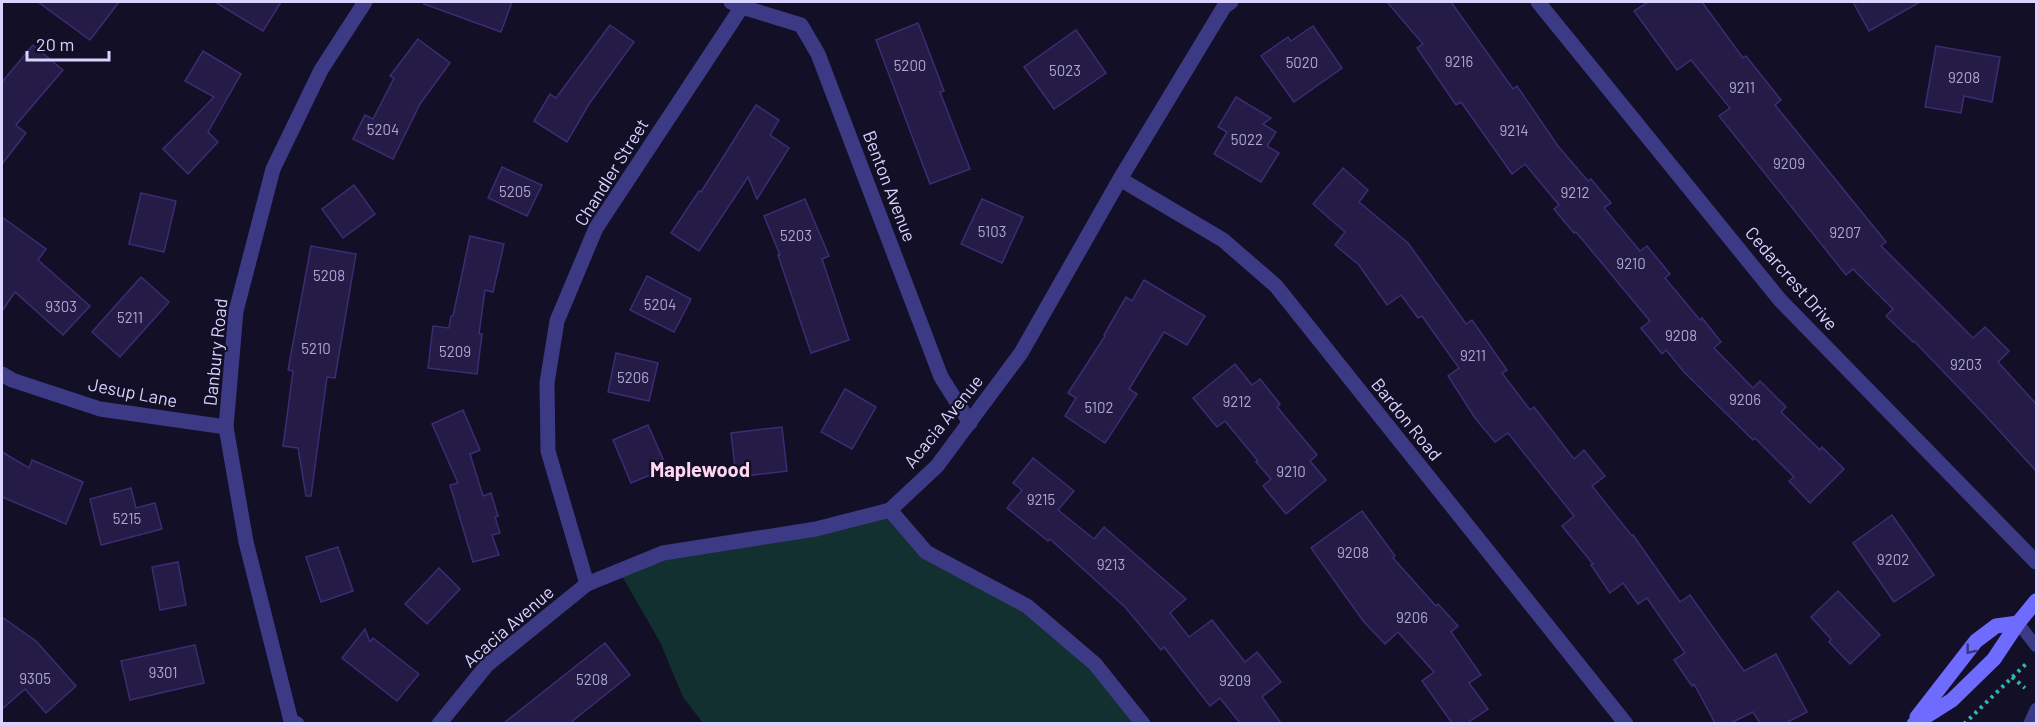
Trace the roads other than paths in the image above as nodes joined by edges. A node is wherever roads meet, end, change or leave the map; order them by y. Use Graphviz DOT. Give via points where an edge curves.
graph roads {
  1 [pos="365,2"];
  2 [pos="1231,2"];
  3 [pos="1538,2"];
  4 [pos="739,3"];
  5 [pos="1120,179"];
  6 [pos="2,374"];
  7 [pos="970,423"];
  8 [pos="226,427"];
  9 [pos="890,510"];
  10 [pos="2037,562"];
  11 [pos="587,584"];
  12 [pos="2037,602"];
  13 [pos="2018,623"];
  14 [pos="2037,646"];
  15 [pos="2037,710"];
  16 [pos="290,722"];
  17 [pos="439,723"];
  18 [pos="1143,723"];
  19 [pos="1626,723"];
  20 [pos="1913,723"];
  21 [pos="2029,723"];
  1 -- 8 [label="street, Danbury Road" via="321,70 273,169 236,311"];
  2 -- 5 [label="street, Acacia Avenue" via="1224,7"];
  3 -- 10 [label="street, Cedarcrest Drive" via="1780,300"];
  4 -- 7 [label="street, Benton Avenue" via="801,25 818,54 941,377"];
  4 -- 11 [label="street, Chandler Street" via="596,228 557,321 547,383 548,451"];
  5 -- 7 [label="street, Acacia Avenue" via="1021,353"];
  5 -- 19 [label="street, Bardon Road" via="1223,240 1276,286"];
  6 -- 8 [label="street, Jesup Lane" via="100,409"];
  7 -- 9 [label="street, Acacia Avenue" via="937,466"];
  8 -- 16 [label="street, Danbury Road" via="246,542"];
  9 -- 11 [label="street, Acacia Avenue" via="816,529 663,553"];
  9 -- 18 [label="street" via="926,552 1028,606 1095,664"];
  11 -- 17 [label="street, Acacia Avenue" via="487,665"];
  12 -- 13 [label="main road"];
  13 -- 14 [label="lane"];
  13 -- 20 [label="main road" via="1994,659 1952,700"];
  13 -- 20 [label="main road, one-way" via="1996,626 1977,641"];
  15 -- 21 [label="lane"];
}
